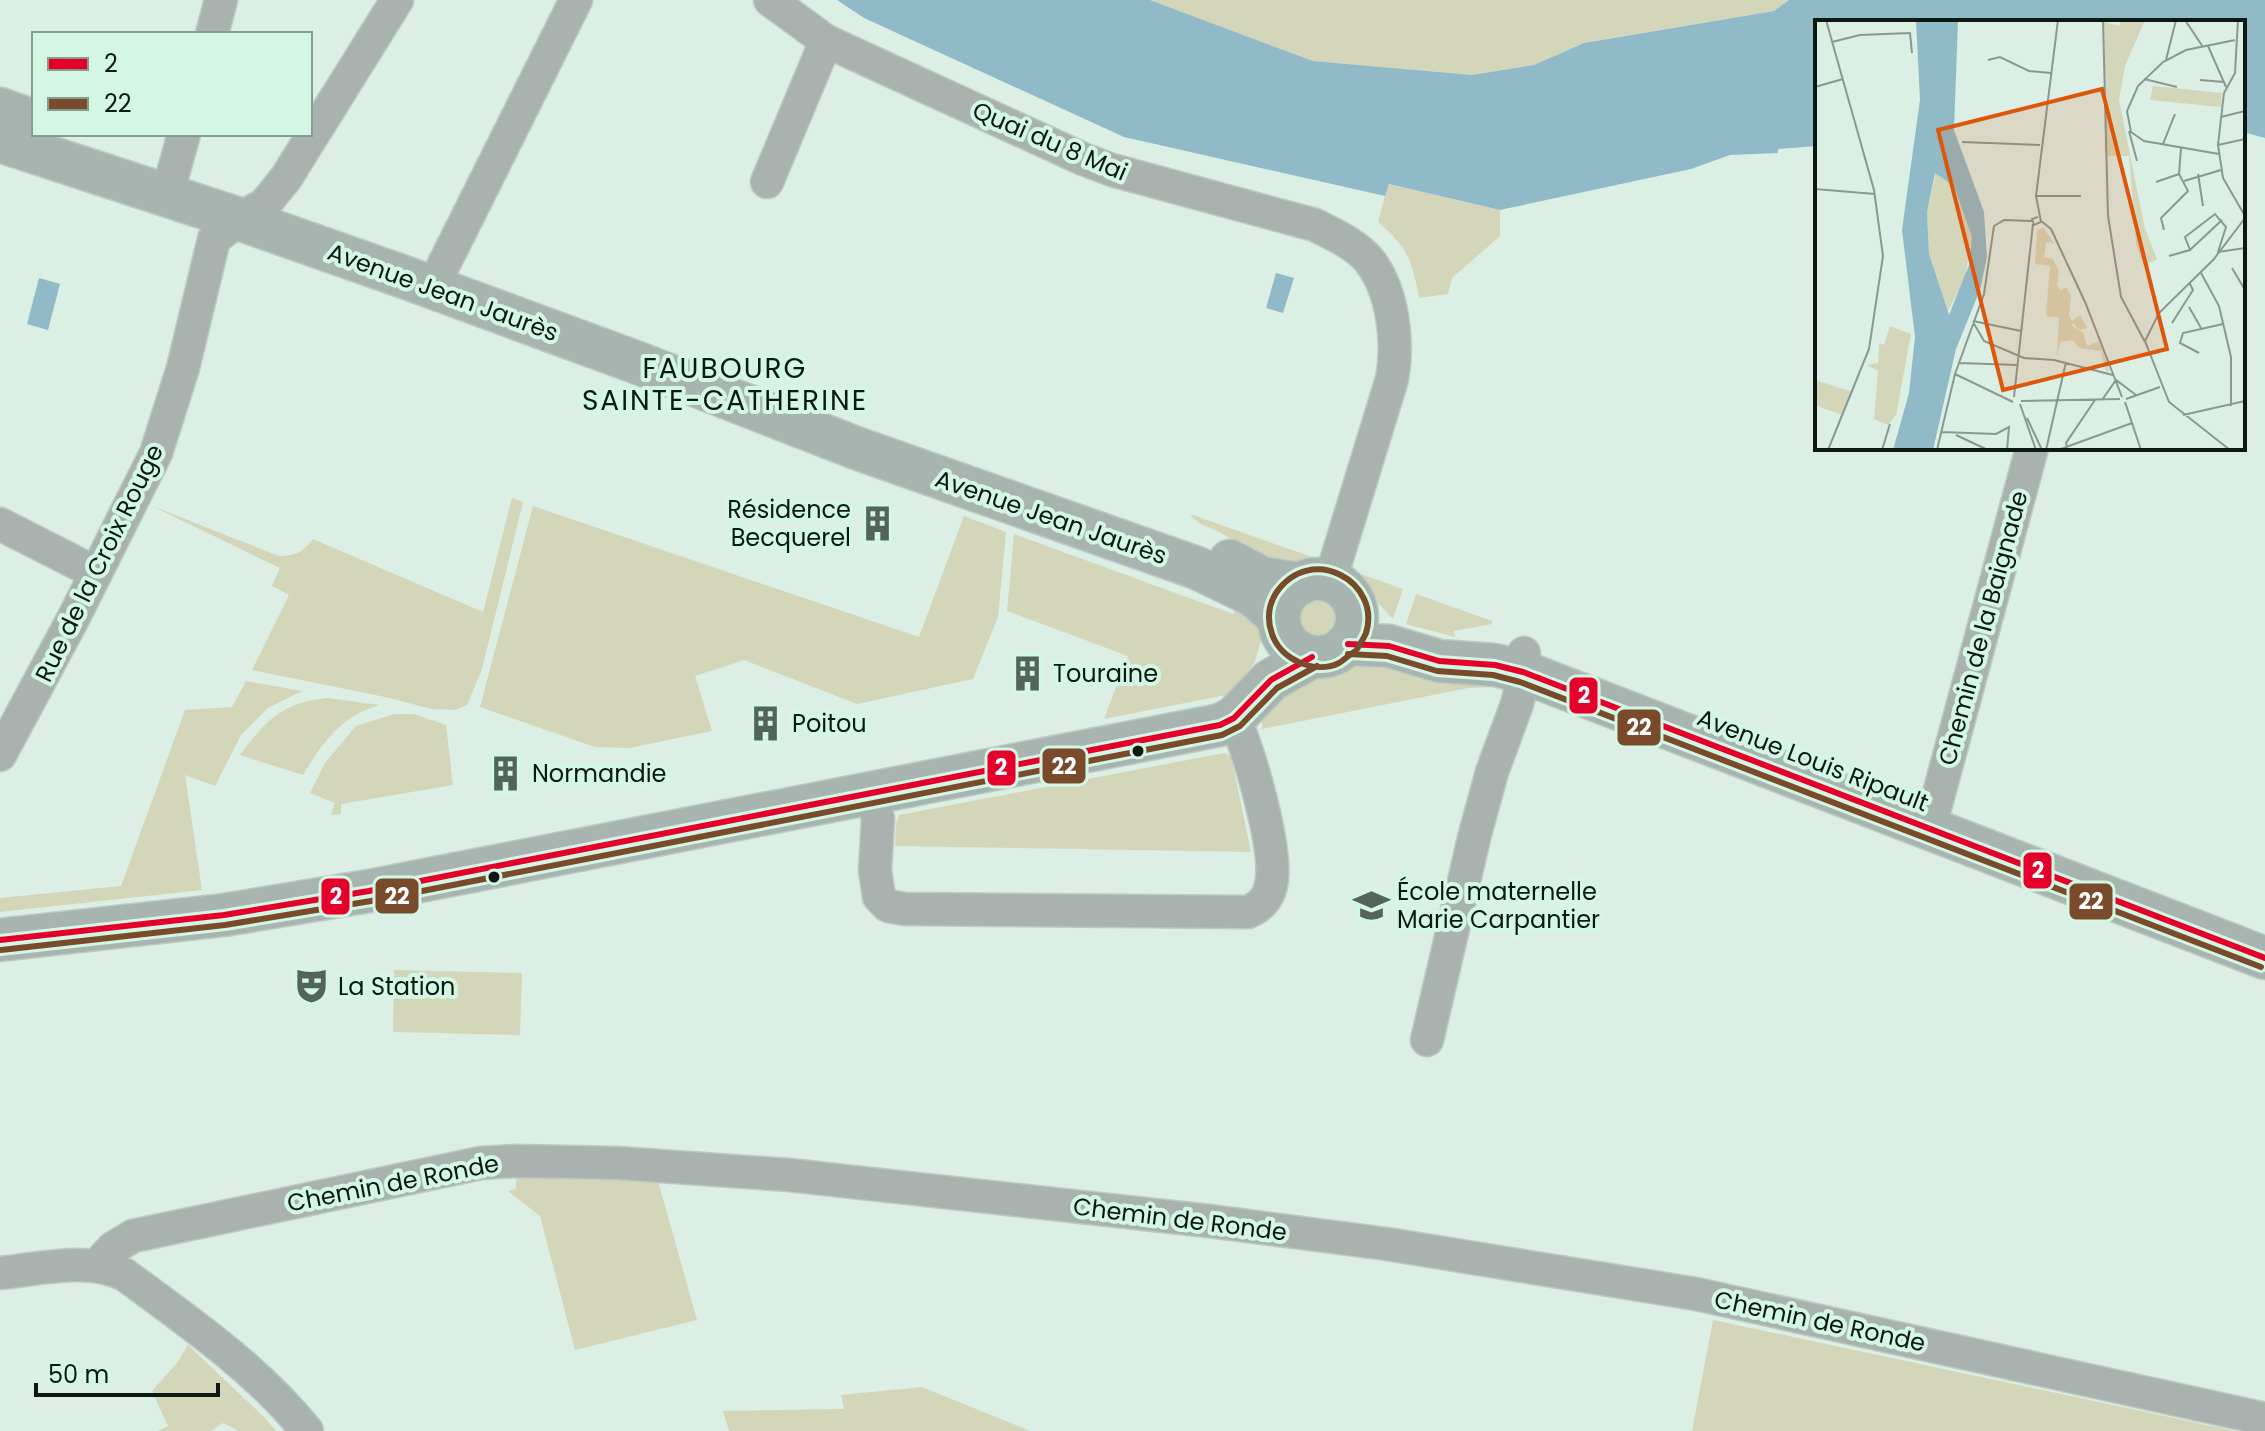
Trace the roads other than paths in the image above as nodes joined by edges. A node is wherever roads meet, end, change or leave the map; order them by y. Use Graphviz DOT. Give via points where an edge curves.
graph roads {
  1 [pos="221,0"];
  2 [pos="397,0"];
  3 [pos="576,0"];
  4 [pos="770,0"];
  5 [pos="213,32"];
  6 [pos="826,41"];
  7 [pos="0,109"];
  8 [pos="32,120"];
  9 [pos="75,136"];
  10 [pos="0,141"];
  11 [pos="175,167"];
  12 [pos="767,182"];
  13 [pos="252,211"];
  14 [pos="443,266"];
  15 [pos="2031,450"];
  16 [pos="0,524"];
  17 [pos="96,573"];
  18 [pos="1315,619"];
  19 [pos="1524,662"];
  20 [pos="1246,706"];
  21 [pos="0,755"];
  22 [pos="872,794"];
  23 [pos="1935,808"];
  24 [pos="2265,934"];
  25 [pos="0,940"];
  26 [pos="2265,958"];
  27 [pos="1427,1040"];
  28 [pos="97,1265"];
  29 [pos="0,1273"];
  30 [pos="2265,1419"];
  31 [pos="307,1431"];
  1 -- 5 [label="street"];
  2 -- 13 [label="street, Rue de la Croix Rouge" via="286,178"];
  3 -- 14 [label="street"];
  4 -- 6 [label="street, Quai du 8 Mai"];
  6 -- 12 [label="street"];
  6 -- 18 [label="street, Quai du 8 Mai" via="1083,159 1315,225 1368,259 1390,311 1397,354"];
  7 -- 8 [label="main road"];
  9 -- 11 [label="main road, Avenue Jean Jaurès"];
  10 -- 11 [label="main road, Avenue Jean Jaurès"];
  11 -- 13 [label="main road, Avenue Jean Jaurès"];
  13 -- 14 [label="main road, Avenue Jean Jaurès"];
  13 -- 17 [label="street, Rue de la Croix Rouge" via="214,239 156,453"];
  13 -- 18 [label="main road, Avenue Jean Jaurès" via="942,479 1220,577"];
  14 -- 18 [label="main road, Avenue Jean Jaurès" via="1206,548 1262,578"];
  15 -- 23 [label="street, Chemin de la Baignade"];
  16 -- 17 [label="street"];
  17 -- 21 [label="street, Rue de la Croix Rouge"];
  18 -- 19 [label="main road, Avenue Louis Ripault" via="1393,634 1442,651 1501,650"];
  18 -- 20 [label="main road" via="1288,669"];
  19 -- 23 [label="main road, Avenue Louis Ripault" via="1600,677"];
  19 -- 26 [label="main road, Avenue Louis Ripault"];
  19 -- 27 [label="street" via="1517,704 1475,834"];
  20 -- 22 [label="main road" via="1220,725"];
  20 -- 22 [label="street" via="1247,748 1273,871 1260,907 1248,912 888,906 879,897 875,870 878,819"];
  22 -- 25 [label="main road" via="369,891 208,917"];
  23 -- 24 [label="main road, Avenue Louis Ripault"];
  28 -- 29 [label="street"];
  28 -- 30 [label="street, Chemin de Ronde" via="133,1236 481,1163 686,1166 1224,1223 1587,1276 1696,1294"];
  28 -- 31 [label="street" via="125,1275 213,1342"];
}
